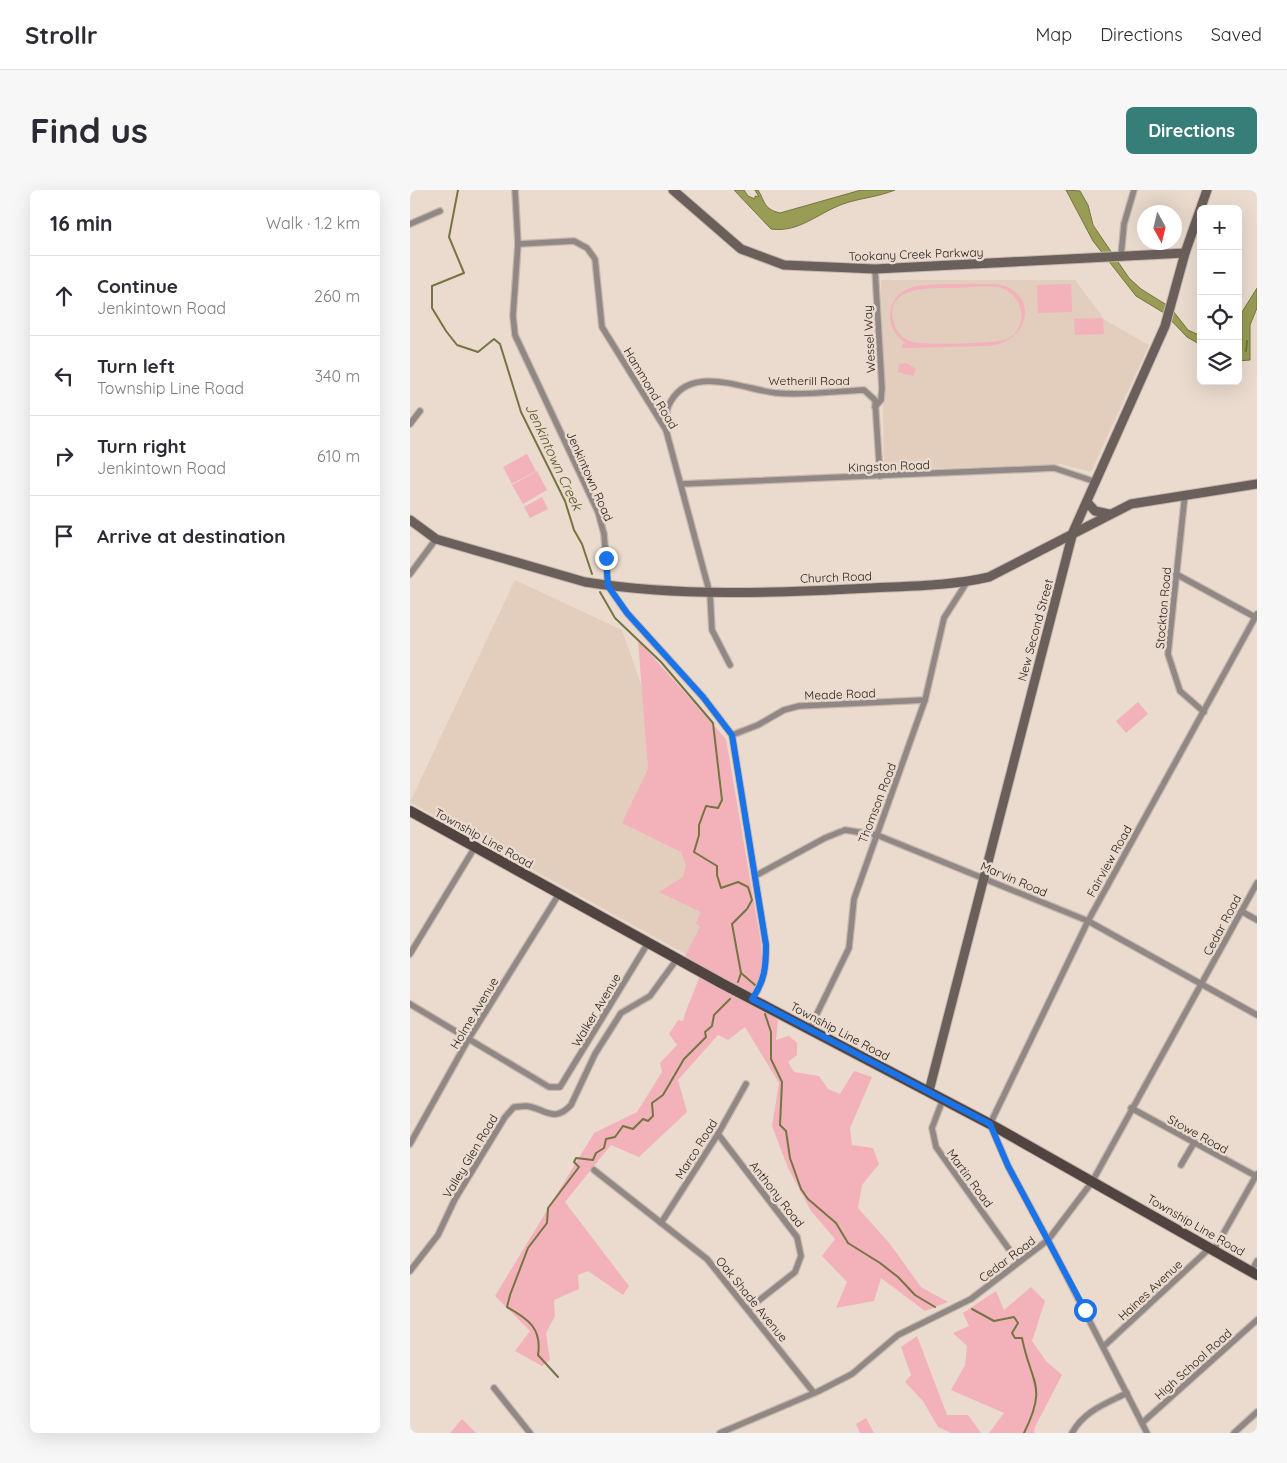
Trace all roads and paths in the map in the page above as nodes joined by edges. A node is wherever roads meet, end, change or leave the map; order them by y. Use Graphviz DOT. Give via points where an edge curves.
graph roads {
  1 [pos="515,190"];
  2 [pos="673,190"];
  3 [pos="1134,190"];
  4 [pos="1207,190"];
  5 [pos="440,211"];
  6 [pos="410,224"];
  7 [pos="518,244"];
  8 [pos="1185,253"];
  9 [pos="1119,256"];
  10 [pos="875,269"];
  11 [pos="875,407"];
  12 [pos="420,411"];
  13 [pos="410,424"];
  14 [pos="666,430"];
  15 [pos="880,476"];
  16 [pos="1096,482"];
  17 [pos="681,484"];
  18 [pos="1257,484"];
  19 [pos="1185,494"];
  20 [pos="1087,502"];
  21 [pos="1110,514"];
  22 [pos="410,520"];
  23 [pos="1073,532"];
  24 [pos="436,539"];
  25 [pos="410,574"];
  26 [pos="1176,574"];
  27 [pos="967,582"];
  28 [pos="608,586"];
  29 [pos="710,594"];
  30 [pos="1256,615"];
  31 [pos="730,665"];
  32 [pos="925,700"];
  33 [pos="1204,712"];
  34 [pos="732,735"];
  35 [pos="410,812"];
  36 [pos="877,835"];
  37 [pos="475,847"];
  38 [pos="755,876"];
  39 [pos="984,877"];
  40 [pos="1257,883"];
  41 [pos="559,894"];
  42 [pos="1241,911"];
  43 [pos="1257,920"];
  44 [pos="1088,921"];
  45 [pos="648,943"];
  46 [pos="410,954"];
  47 [pos="677,959"];
  48 [pos="1202,985"];
  49 [pos="752,999"];
  50 [pos="410,1004"];
  51 [pos="1257,1015"];
  52 [pos="809,1030"];
  53 [pos="468,1040"];
  54 [pos="746,1084"];
  55 [pos="929,1091"];
  56 [pos="943,1098"];
  57 [pos="1131,1108"];
  58 [pos="990,1124"];
  59 [pos="718,1134"];
  60 [pos="411,1139"];
  61 [pos="1194,1143"];
  62 [pos="1181,1165"];
  63 [pos="594,1170"];
  64 [pos="1256,1175"];
  65 [pos="1092,1182"];
  66 [pos="661,1223"];
  67 [pos="1048,1240"];
  68 [pos="1212,1249"];
  69 [pos="1257,1261"];
  70 [pos="1018,1262"];
  71 [pos="410,1272"];
  72 [pos="1254,1273"];
  73 [pos="748,1309"];
  74 [pos="1257,1320"];
  75 [pos="1104,1346"];
  76 [pos="494,1388"];
  77 [pos="814,1393"];
  78 [pos="1126,1393"];
  79 [pos="1257,1412"];
  80 [pos="1142,1423"];
  81 [pos="530,1433"];
  82 [pos="720,1433"];
  83 [pos="1072,1433"];
  84 [pos="1147,1433"];
  85 [pos="1234,1433"];
  1 -- 7 [label="street, Jenkintown Road"];
  2 -- 10 [label="street, Tookany Creek Parkway" via="741,249 760,258 784,265"];
  3 -- 9 [label="street"];
  4 -- 8 [label="street, New Second Street"];
  5 -- 6 [label="street"];
  7 -- 14 [label="street, Hammond Road" via="574,241 587,248 595,259 602,327"];
  7 -- 28 [label="street, Jenkintown Road" via="513,316 515,335 598,512 604,534"];
  8 -- 9 [label="street, Tookany Creek Parkway"];
  8 -- 16 [label="street, New Second Street" via="1165,326"];
  9 -- 10 [label="street, Tookany Creek Parkway"];
  10 -- 11 [label="street, Wessel Way" via="882,388"];
  11 -- 14 [label="street, Wetherill Road" via="875,400 864,390 776,393 710,380 693,383 679,392 668,407"];
  11 -- 15 [label="street"];
  12 -- 13 [label="street"];
  14 -- 17 [label="street, Hammond Road"];
  15 -- 16 [label="street, Kingston Road" via="1054,468"];
  15 -- 17 [label="street, Kingston Road"];
  16 -- 20 [label="street, New Second Street"];
  17 -- 29 [label="street, Hammond Road"];
  18 -- 19 [label="street, Church Road"];
  19 -- 21 [label="street, Church Road" via="1131,504"];
  19 -- 26 [label="street, Stockton Road"];
  20 -- 21 [label="street" via="1095,511"];
  20 -- 23 [label="street, New Second Street"];
  21 -- 23 [label="street, Church Road"];
  22 -- 24 [label="street, Church Road"];
  23 -- 27 [label="street, Church Road" via="989,577"];
  23 -- 39 [label="street, New Second Street"];
  24 -- 25 [label="street"];
  24 -- 28 [label="street, Church Road"];
  26 -- 30 [label="street"];
  26 -- 33 [label="street, Stockton Road" via="1168,654 1180,691"];
  27 -- 29 [label="street, Church Road"];
  27 -- 32 [label="street, Thomson Road" via="944,618"];
  28 -- 29 [label="street, Church Road"];
  28 -- 34 [label="street" via="627,613 703,697"];
  29 -- 31 [label="street, Hammond Road" via="712,630"];
  30 -- 33 [label="street, Fairview Road"];
  32 -- 34 [label="street, Meade Road" via="799,706"];
  32 -- 36 [label="street, Thomson Road"];
  33 -- 44 [label="street, Fairview Road"];
  34 -- 38 [label="street"];
  35 -- 37 [label="main road, Township Line Road"];
  36 -- 38 [label="street, Marvin Road" via="845,830"];
  36 -- 39 [label="street, Marvin Road"];
  36 -- 52 [label="street, Thomson Road" via="854,899 849,948"];
  37 -- 41 [label="main road, Township Line Road"];
  37 -- 46 [label="street"];
  38 -- 49 [label="street" via="766,945 766,974"];
  39 -- 44 [label="street, Marvin Road"];
  39 -- 55 [label="street, New Second Street"];
  40 -- 42 [label="street, Cedar Road"];
  41 -- 45 [label="main road, Township Line Road"];
  41 -- 53 [label="street, Holme Avenue"];
  42 -- 43 [label="street"];
  42 -- 48 [label="street, Cedar Road"];
  44 -- 48 [label="street, Marvin Road"];
  44 -- 58 [label="street, Fairview Road"];
  45 -- 47 [label="main road, Township Line Road"];
  45 -- 53 [label="street, Walker Avenue" via="560,1087 549,1087"];
  47 -- 49 [label="main road, Township Line Road"];
  47 -- 71 [label="street, Valley Glen Road" via="650,996 621,1013 565,1111 551,1115 527,1106 514,1107 505,1117 455,1199 438,1235"];
  48 -- 51 [label="street, Marvin Road"];
  48 -- 57 [label="street, Cedar Road"];
  49 -- 52 [label="main road, Township Line Road"];
  50 -- 53 [label="street"];
  52 -- 55 [label="main road, Township Line Road"];
  53 -- 60 [label="street, Holme Avenue"];
  54 -- 59 [label="street, Marco Road"];
  55 -- 56 [label="main road, Township Line Road"];
  56 -- 58 [label="main road, Township Line Road"];
  56 -- 70 [label="street, Martin Road" via="932,1128 936,1147"];
  57 -- 61 [label="street, Stowe Road"];
  57 -- 65 [label="street, Cedar Road"];
  58 -- 65 [label="main road, Township Line Road"];
  58 -- 67 [label="street" via="1008,1166"];
  59 -- 66 [label="street, Marco Road"];
  59 -- 73 [label="street, Anthony Road" via="797,1237 801,1256 795,1272"];
  61 -- 62 [label="street"];
  61 -- 64 [label="street, Stowe Road"];
  63 -- 66 [label="street, Oak Shade Avenue"];
  64 -- 68 [label="street, Haines Avenue"];
  65 -- 67 [label="street, Cedar Road"];
  65 -- 68 [label="main road, Township Line Road"];
  66 -- 73 [label="street, Oak Shade Avenue" via="707,1259"];
  67 -- 70 [label="street, Cedar Road"];
  67 -- 75 [label="street"];
  68 -- 72 [label="main road, Township Line Road"];
  68 -- 75 [label="street, Haines Avenue"];
  69 -- 72 [label="street"];
  70 -- 77 [label="street, Cedar Road" via="971,1299 898,1335 852,1374"];
  73 -- 77 [label="street, Oak Shade Avenue"];
  74 -- 80 [label="street, High School Road"];
  75 -- 78 [label="street"];
  76 -- 81 [label="street"];
  77 -- 82 [label="street, Cedar Road"];
  78 -- 80 [label="street"];
  78 -- 83 [label="street" via="1090,1411"];
  79 -- 85 [label="street"];
  80 -- 84 [label="street"];
}
